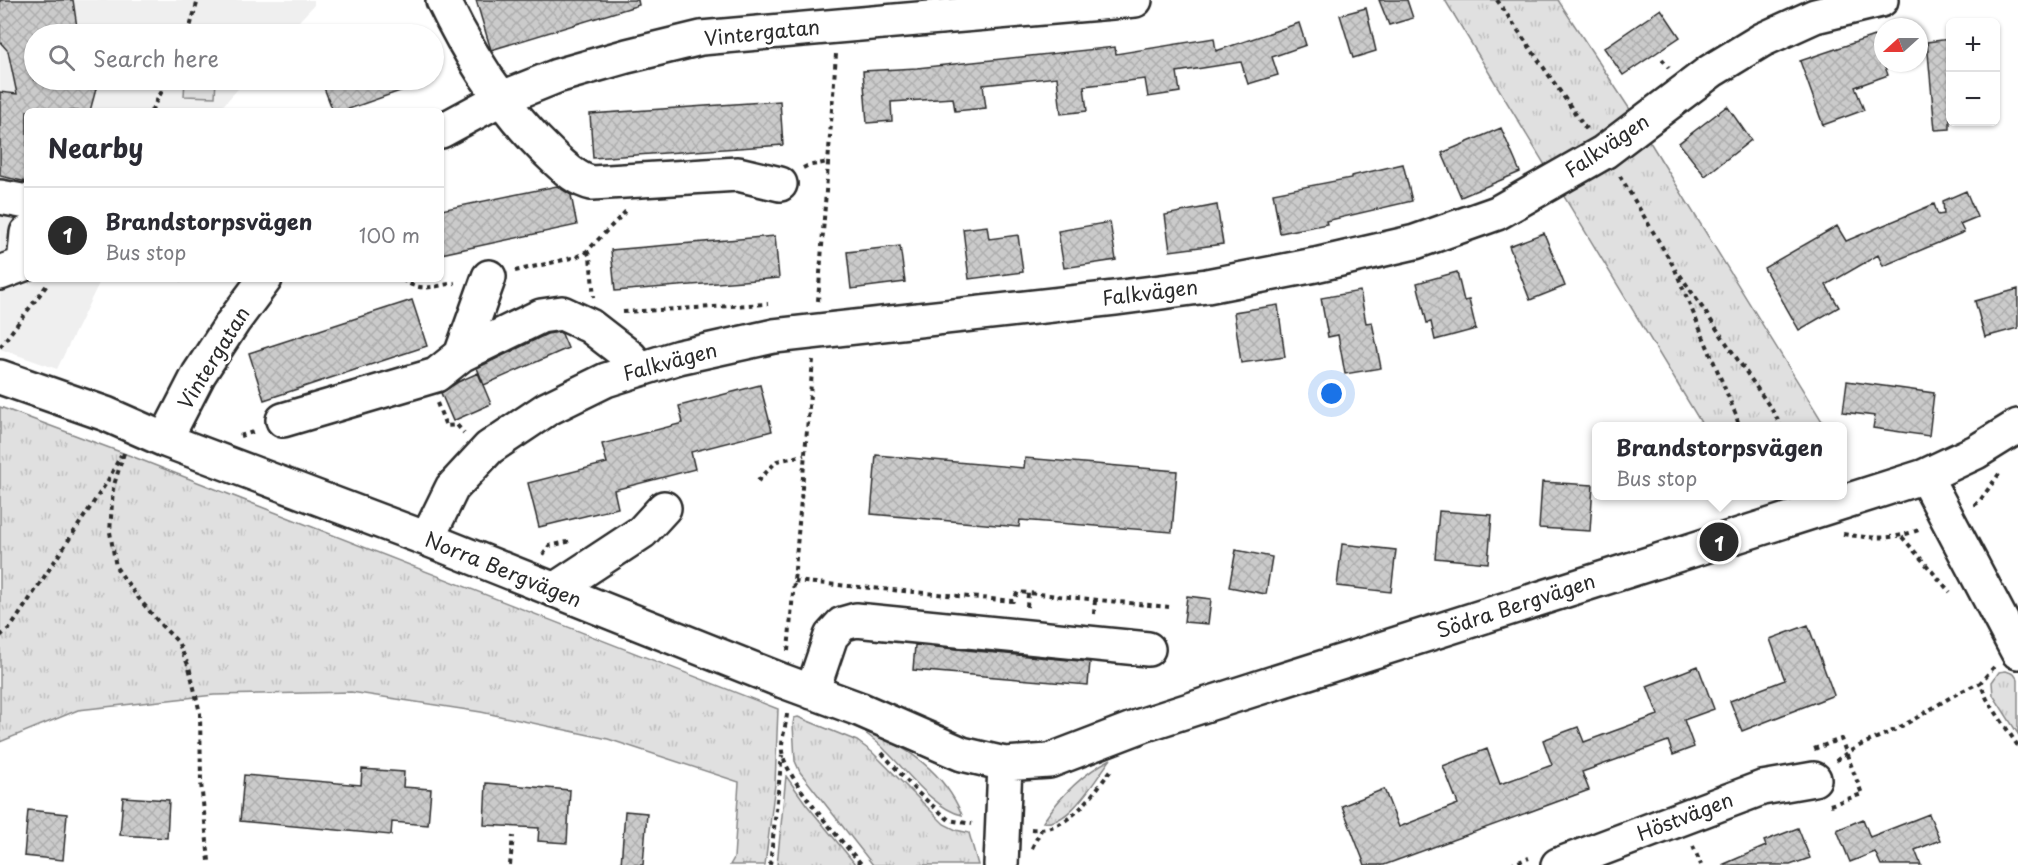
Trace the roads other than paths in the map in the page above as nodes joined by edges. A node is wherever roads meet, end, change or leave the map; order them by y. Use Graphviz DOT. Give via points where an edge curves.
graph roads {
  1 [pos="443,0"];
  2 [pos="1135,0"];
  3 [pos="1881,0"];
  4 [pos="500,99"];
  5 [pos="444,129"];
  6 [pos="780,184"];
  7 [pos="0,197"];
  8 [pos="24,201"];
  9 [pos="24,264"];
  10 [pos="0,273"];
  11 [pos="489,277"];
  12 [pos="263,282"];
  13 [pos="461,355"];
  14 [pos="640,369"];
  15 [pos="0,377"];
  16 [pos="283,420"];
  17 [pos="2018,426"];
  18 [pos="165,440"];
  19 [pos="1925,476"];
  20 [pos="664,508"];
  21 [pos="427,539"];
  22 [pos="554,590"];
  23 [pos="1148,649"];
  24 [pos="2009,656"];
  25 [pos="800,700"];
  26 [pos="1005,764"];
  27 [pos="1814,779"];
  28 [pos="1001,865"];
  29 [pos="1558,865"];
  1 -- 4 [label="street"];
  2 -- 4 [label="street, Vintergatan" via="701,38 567,73"];
  3 -- 14 [label="street, Falkvägen" via="1815,16 1762,40 1711,71 1587,162 1497,213 1414,242 1207,286 774,336"];
  4 -- 5 [label="street, Vintergatan"];
  4 -- 6 [label="street" via="535,141 584,182 738,174"];
  7 -- 8 [label="street"];
  9 -- 10 [label="street"];
  11 -- 13 [label="street"];
  12 -- 18 [label="street, Vintergatan" via="199,374"];
  13 -- 14 [label="street" via="541,316 562,313 590,326"];
  13 -- 16 [label="street" via="436,375"];
  14 -- 21 [label="street, Falkvägen" via="606,380 547,409 489,448 452,488"];
  15 -- 18 [label="street, Norra Bergvägen" via="106,414"];
  17 -- 19 [label="street, Södra Bergvägen" via="1976,452"];
  18 -- 21 [label="street, Norra Bergvägen"];
  19 -- 24 [label="street"];
  19 -- 26 [label="street, Södra Bergvägen" via="1143,725 1048,761"];
  20 -- 22 [label="street" via="642,532"];
  21 -- 22 [label="street, Norra Bergvägen"];
  22 -- 25 [label="street, Norra Bergvägen"];
  23 -- 25 [label="street" via="856,620 842,624 831,636"];
  25 -- 26 [label="street, Norra Bergvägen" via="859,708 962,754"];
  26 -- 28 [label="street"];
  27 -- 29 [label="street, Höstvägen" via="1762,788"];
}
